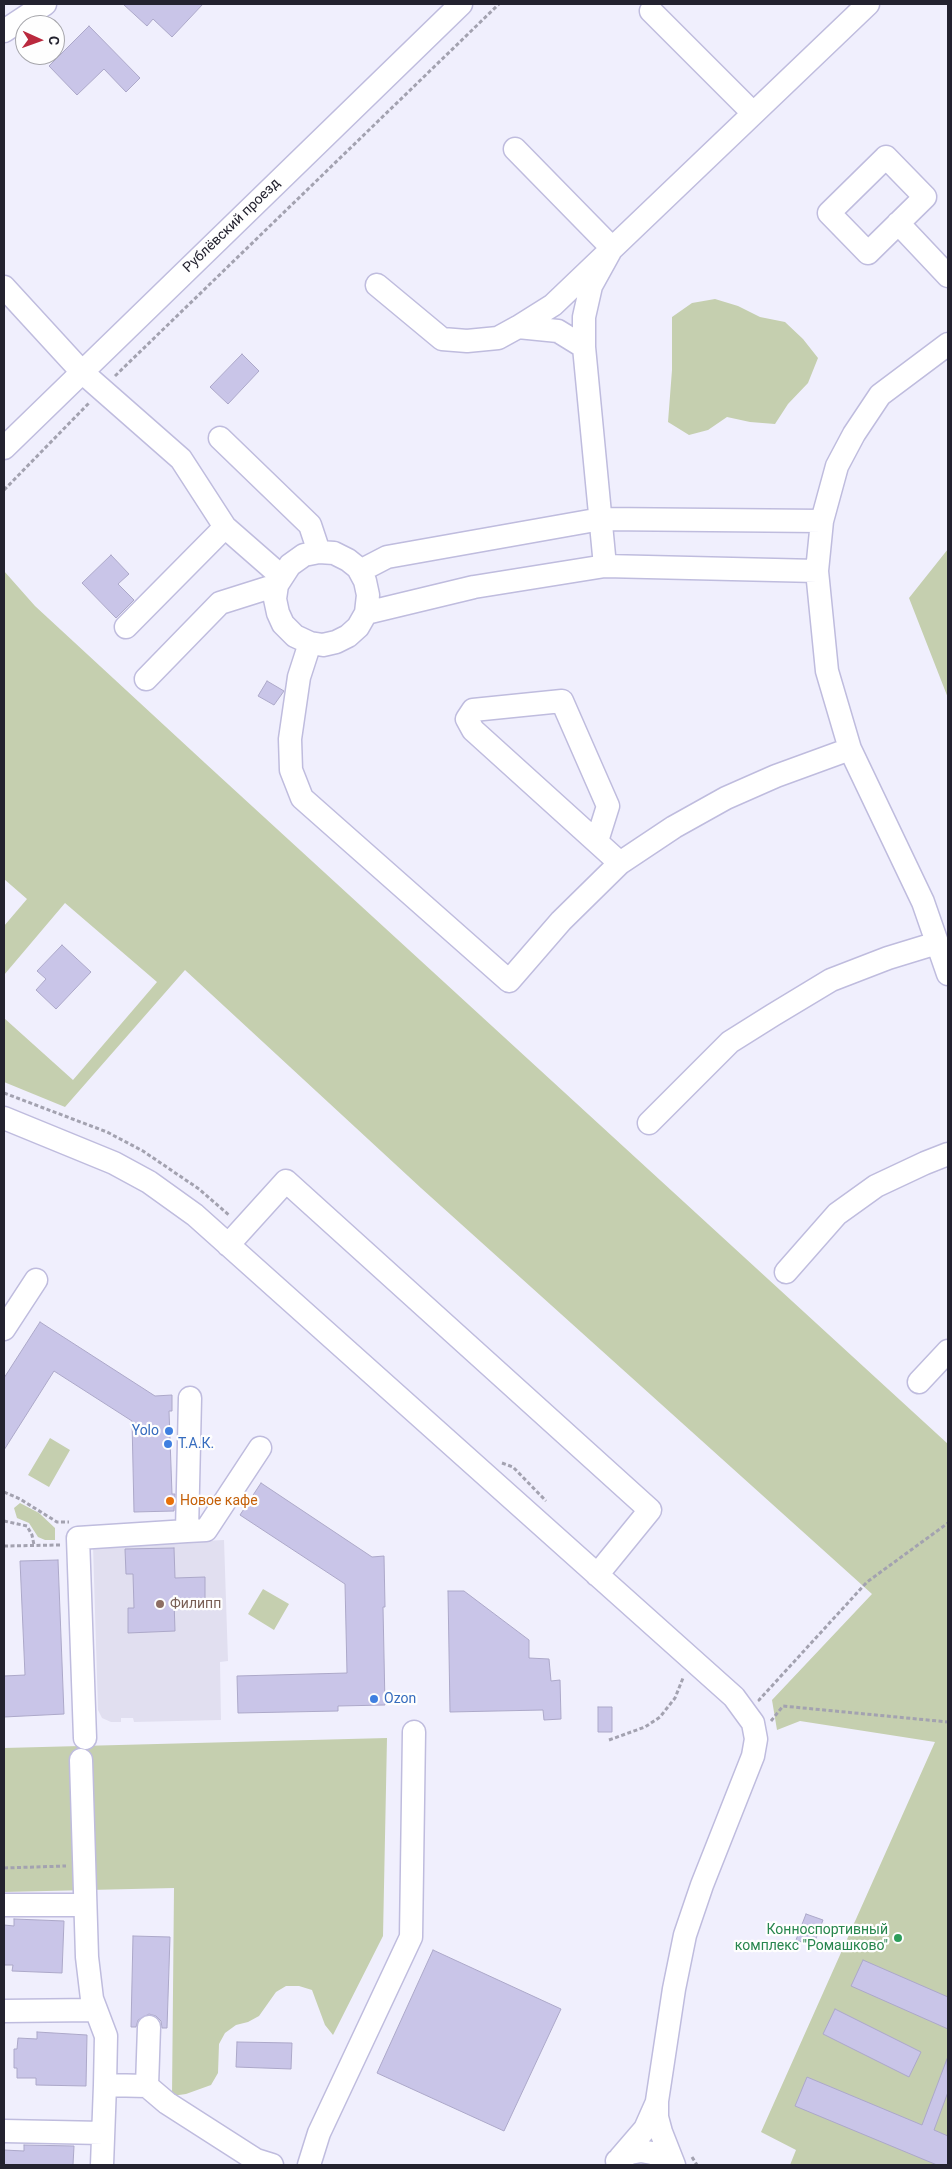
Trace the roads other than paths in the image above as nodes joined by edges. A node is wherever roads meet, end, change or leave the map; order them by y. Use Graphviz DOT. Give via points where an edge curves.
graph roads {
  1 [pos="45,4"];
  2 [pos="461,4"];
  3 [pos="868,4"];
  4 [pos="651,11"];
  5 [pos="4,31"];
  6 [pos="753,113"];
  7 [pos="515,149"];
  8 [pos="898,224"];
  9 [pos="612,248"];
  10 [pos="948,276"];
  11 [pos="378,285"];
  12 [pos="4,287"];
  13 [pos="518,327"];
  14 [pos="948,344"];
  15 [pos="584,347"];
  16 [pos="82,372"];
  17 [pos="220,438"];
  18 [pos="4,448"];
  19 [pos="601,519"];
  20 [pos="822,521"];
  21 [pos="226,527"];
  22 [pos="319,552"];
  23 [pos="605,566"];
  24 [pos="360,571"];
  25 [pos="817,571"];
  26 [pos="279,580"];
  27 [pos="366,613"];
  28 [pos="126,627"];
  29 [pos="310,643"];
  30 [pos="146,679"];
  31 [pos="850,749"];
  32 [pos="597,841"];
  33 [pos="620,862"];
  34 [pos="937,943"];
  35 [pos="948,974"];
  36 [pos="4,1118"];
  37 [pos="649,1123"];
  38 [pos="948,1154"];
  39 [pos="228,1245"];
  40 [pos="786,1272"];
  41 [pos="36,1280"];
  42 [pos="4,1329"];
  43 [pos="948,1351"];
  44 [pos="919,1382"];
  45 [pos="190,1398"];
  46 [pos="260,1448"];
  47 [pos="187,1531"];
  48 [pos="596,1575"];
  49 [pos="414,1732"];
  50 [pos="85,1738"];
  51 [pos="81,1760"];
  52 [pos="85,1904"];
  53 [pos="4,1905"];
  54 [pos="94,2010"];
  55 [pos="4,2011"];
  56 [pos="149,2027"];
  57 [pos="105,2085"];
  58 [pos="147,2086"];
  59 [pos="657,2101"];
  60 [pos="4,2131"];
  61 [pos="103,2133"];
  62 [pos="616,2162"];
  63 [pos="679,2162"];
  64 [pos="102,2165"];
  65 [pos="272,2165"];
  66 [pos="309,2165"];
  1 -- 5 [label="street"];
  2 -- 16 [label="street, Рублёвский проезд"];
  3 -- 6 [label="street"];
  4 -- 6 [label="street"];
  6 -- 9 [label="street"];
  7 -- 9 [label="street"];
  8 -- 10 [label="street"];
  9 -- 13 [label="street" via="553,305"];
  9 -- 15 [label="street" via="591,286 584,317"];
  11 -- 13 [label="street" via="442,339 498,338"];
  12 -- 16 [label="street"];
  13 -- 15 [label="street" via="558,331"];
  14 -- 20 [label="street" via="880,395 837,466"];
  15 -- 19 [label="street"];
  16 -- 18 [label="street, Рублёвский проезд"];
  16 -- 21 [label="street" via="181,459"];
  17 -- 22 [label="street" via="310,526"];
  19 -- 20 [label="street"];
  19 -- 23 [label="street"];
  19 -- 24 [label="street" via="387,557"];
  20 -- 25 [label="street"];
  21 -- 26 [label="street"];
  21 -- 28 [label="street"];
  22 -- 24 [label="street" via="334,553"];
  22 -- 26 [label="street" via="304,555 290,564"];
  23 -- 25 [label="street"];
  23 -- 27 [label="street" via="474,587"];
  24 -- 27 [label="street" via="368,595"];
  25 -- 31 [label="street" via="827,671"];
  26 -- 29 [label="street" via="276,599 283,624 295,636"];
  26 -- 30 [label="street" via="220,602"];
  27 -- 29 [label="street" via="348,636 323,645"];
  29 -- 33 [label="street" via="299,677 290,740 291,770 302,798 509,981 561,921"];
  31 -- 33 [label="street" via="726,798"];
  31 -- 34 [label="street" via="923,902"];
  32 -- 32 [label="street" via="473,730 467,719 473,710 562,701 608,806"];
  32 -- 33 [label="street"];
  34 -- 35 [label="street"];
  34 -- 37 [label="street" via="831,980 773,1014 730,1042"];
  36 -- 39 [label="street" via="114,1163 149,1182 195,1215"];
  38 -- 40 [label="street" via="876,1186 837,1214"];
  39 -- 48 [label="street"];
  39 -- 48 [label="street" via="286,1181 650,1510"];
  41 -- 42 [label="street"];
  43 -- 44 [label="street"];
  45 -- 47 [label="street"];
  46 -- 47 [label="street" via="206,1530"];
  47 -- 50 [label="street" via="78,1538"];
  48 -- 59 [label="street" via="734,1697 753,1723 756,1739 753,1756 702,1885 686,1935 674,1989"];
  49 -- 66 [label="street" via="411,1937 319,2133"];
  51 -- 52 [label="street"];
  52 -- 53 [label="street"];
  52 -- 54 [label="street" via="89,1981"];
  54 -- 55 [label="street"];
  54 -- 57 [label="street" via="106,2036"];
  56 -- 58 [label="street"];
  57 -- 58 [label="street"];
  57 -- 61 [label="street"];
  58 -- 65 [label="street" via="256,2160"];
  59 -- 62 [label="street" via="645,2129"];
  59 -- 63 [label="street" via="661,2132"];
  60 -- 61 [label="street"];
  61 -- 64 [label="street"];
  62 -- 63 [label="street" via="641,2152"];
}
